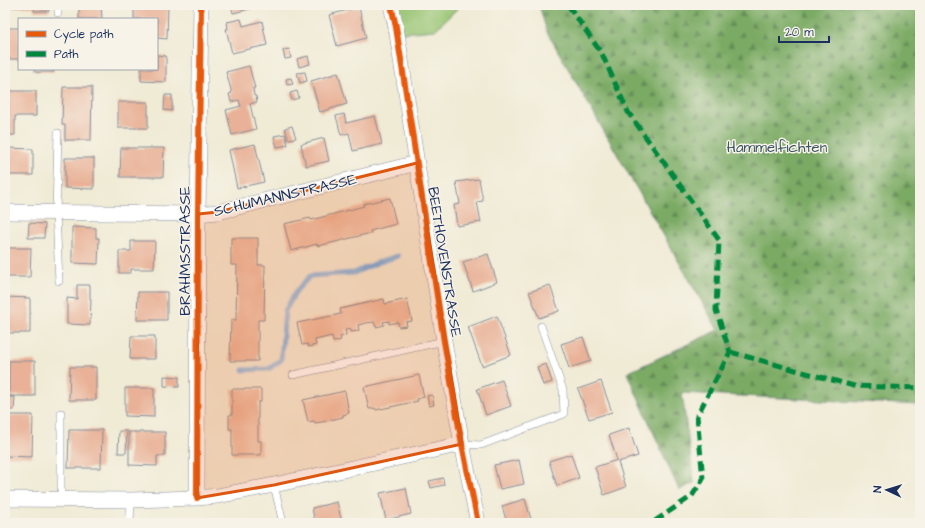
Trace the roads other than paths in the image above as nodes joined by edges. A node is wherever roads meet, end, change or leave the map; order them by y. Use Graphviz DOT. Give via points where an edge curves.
graph roads {
  1 [pos="201,5"];
  2 [pos="391,5"];
  3 [pos="58,133"];
  4 [pos="417,163"];
  5 [pos="8,212"];
  6 [pos="56,213"];
  7 [pos="198,214"];
  8 [pos="59,282"];
  9 [pos="541,326"];
  10 [pos="444,341"];
  11 [pos="293,375"];
  12 [pos="61,413"];
  13 [pos="462,444"];
  14 [pos="274,485"];
  15 [pos="197,498"];
  16 [pos="5,499"];
  17 [pos="61,499"];
  18 [pos="131,500"];
  19 [pos="130,523"];
  20 [pos="283,523"];
  21 [pos="478,523"];
  1 -- 7 [label="street, BRAHMSSTRASSE"];
  2 -- 4 [label="street, BEETHOVENSTRASSE"];
  3 -- 6 [label="lane"];
  4 -- 7 [label="street, SCHUMANNSTRASSE" via="218,212"];
  4 -- 10 [label="street, BEETHOVENSTRASSE"];
  5 -- 6 [label="street, SCHUMANNSTRASSE"];
  6 -- 7 [label="street, SCHUMANNSTRASSE"];
  6 -- 8 [label="lane"];
  7 -- 15 [label="street, BRAHMSSTRASSE"];
  9 -- 13 [label="lane" via="563,390 564,414 481,445"];
  10 -- 11 [label="lane, BEETHOVENSTRASSE"];
  10 -- 13 [label="street, BEETHOVENSTRASSE"];
  12 -- 17 [label="lane"];
  13 -- 14 [label="street"];
  13 -- 21 [label="street, BEETHOVENSTRASSE"];
  14 -- 15 [label="street"];
  14 -- 20 [label="lane"];
  15 -- 18 [label="street"];
  16 -- 17 [label="street"];
  17 -- 18 [label="street"];
  18 -- 19 [label="lane"];
}
